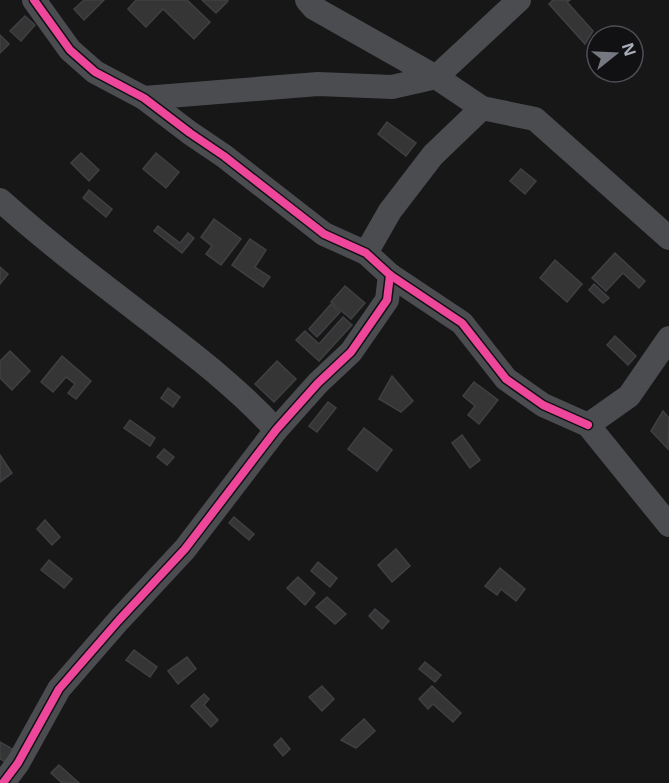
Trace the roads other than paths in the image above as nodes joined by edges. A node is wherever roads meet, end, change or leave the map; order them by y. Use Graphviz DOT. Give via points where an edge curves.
graph roads {
  1 [pos="34,0"];
  2 [pos="307,0"];
  3 [pos="519,0"];
  4 [pos="436,77"];
  5 [pos="144,98"];
  6 [pos="482,108"];
  7 [pos="0,200"];
  8 [pos="669,238"];
  9 [pos="366,253"];
  10 [pos="390,275"];
  11 [pos="669,338"];
  12 [pos="588,425"];
  13 [pos="276,430"];
  14 [pos="669,525"];
  15 [pos="3,783"];
  1 -- 5 [label="street" via="70,50 95,72"];
  2 -- 4 [label="street" via="314,8"];
  3 -- 4 [label="street"];
  4 -- 5 [label="street" via="392,87 318,84"];
  4 -- 6 [label="street"];
  5 -- 9 [label="street" via="324,234"];
  6 -- 8 [label="street" via="535,119"];
  6 -- 9 [label="street" via="434,155 390,211"];
  7 -- 13 [label="street" via="43,239 250,401"];
  9 -- 10 [label="street"];
  10 -- 12 [label="street" via="462,323 506,379 543,405"];
  10 -- 13 [label="street" via="387,300 351,352"];
  11 -- 12 [label="street" via="629,396"];
  12 -- 14 [label="street"];
  13 -- 15 [label="street" via="185,549 59,689"];
}
